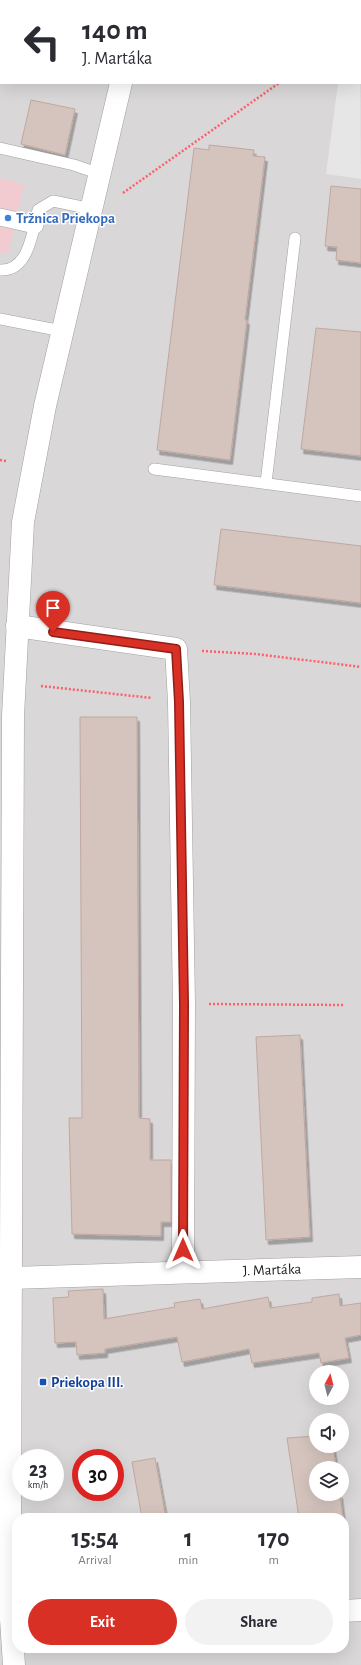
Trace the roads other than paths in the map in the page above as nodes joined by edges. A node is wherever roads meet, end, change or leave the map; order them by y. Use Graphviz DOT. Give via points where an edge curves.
graph roads {
  1 [pos="121,84"];
  2 [pos="0,148"];
  3 [pos="100,174"];
  4 [pos="92,209"];
  5 [pos="0,217"];
  6 [pos="35,225"];
  7 [pos="295,238"];
  8 [pos="0,270"];
  9 [pos="0,320"];
  10 [pos="62,331"];
  11 [pos="154,469"];
  12 [pos="266,483"];
  13 [pos="361,496"];
  14 [pos="16,626"];
  15 [pos="7,764"];
  16 [pos="6,1167"];
  17 [pos="361,1267"];
  18 [pos="183,1272"];
  19 [pos="11,1278"];
  20 [pos="13,1513"];
  21 [pos="0,1588"];
  22 [pos="361,1610"];
  23 [pos="349,1611"];
  24 [pos="12,1615"];
  25 [pos="14,1653"];
  26 [pos="14,1665"];
  1 -- 3 [label="street"];
  2 -- 3 [label="lane" via="74,165"];
  3 -- 4 [label="street"];
  4 -- 6 [label="lane" via="53,202 38,210"];
  4 -- 10 [label="street"];
  5 -- 6 [label="street"];
  6 -- 8 [label="lane" via="24,257 13,267"];
  7 -- 12 [label="lane"];
  9 -- 10 [label="lane"];
  10 -- 14 [label="street" via="44,406 23,522"];
  11 -- 12 [label="lane"];
  12 -- 13 [label="lane"];
  14 -- 15 [label="street" via="13,716"];
  14 -- 18 [label="street" via="176,649 184,1004"];
  15 -- 16 [label="street"];
  16 -- 19 [label="street"];
  17 -- 18 [label="street, J. Martáka"];
  18 -- 19 [label="street, J. Martáka"];
  19 -- 20 [label="street"];
  21 -- 24 [label="lane"];
  22 -- 23 [label="street"];
  25 -- 26 [label="street"];
}
